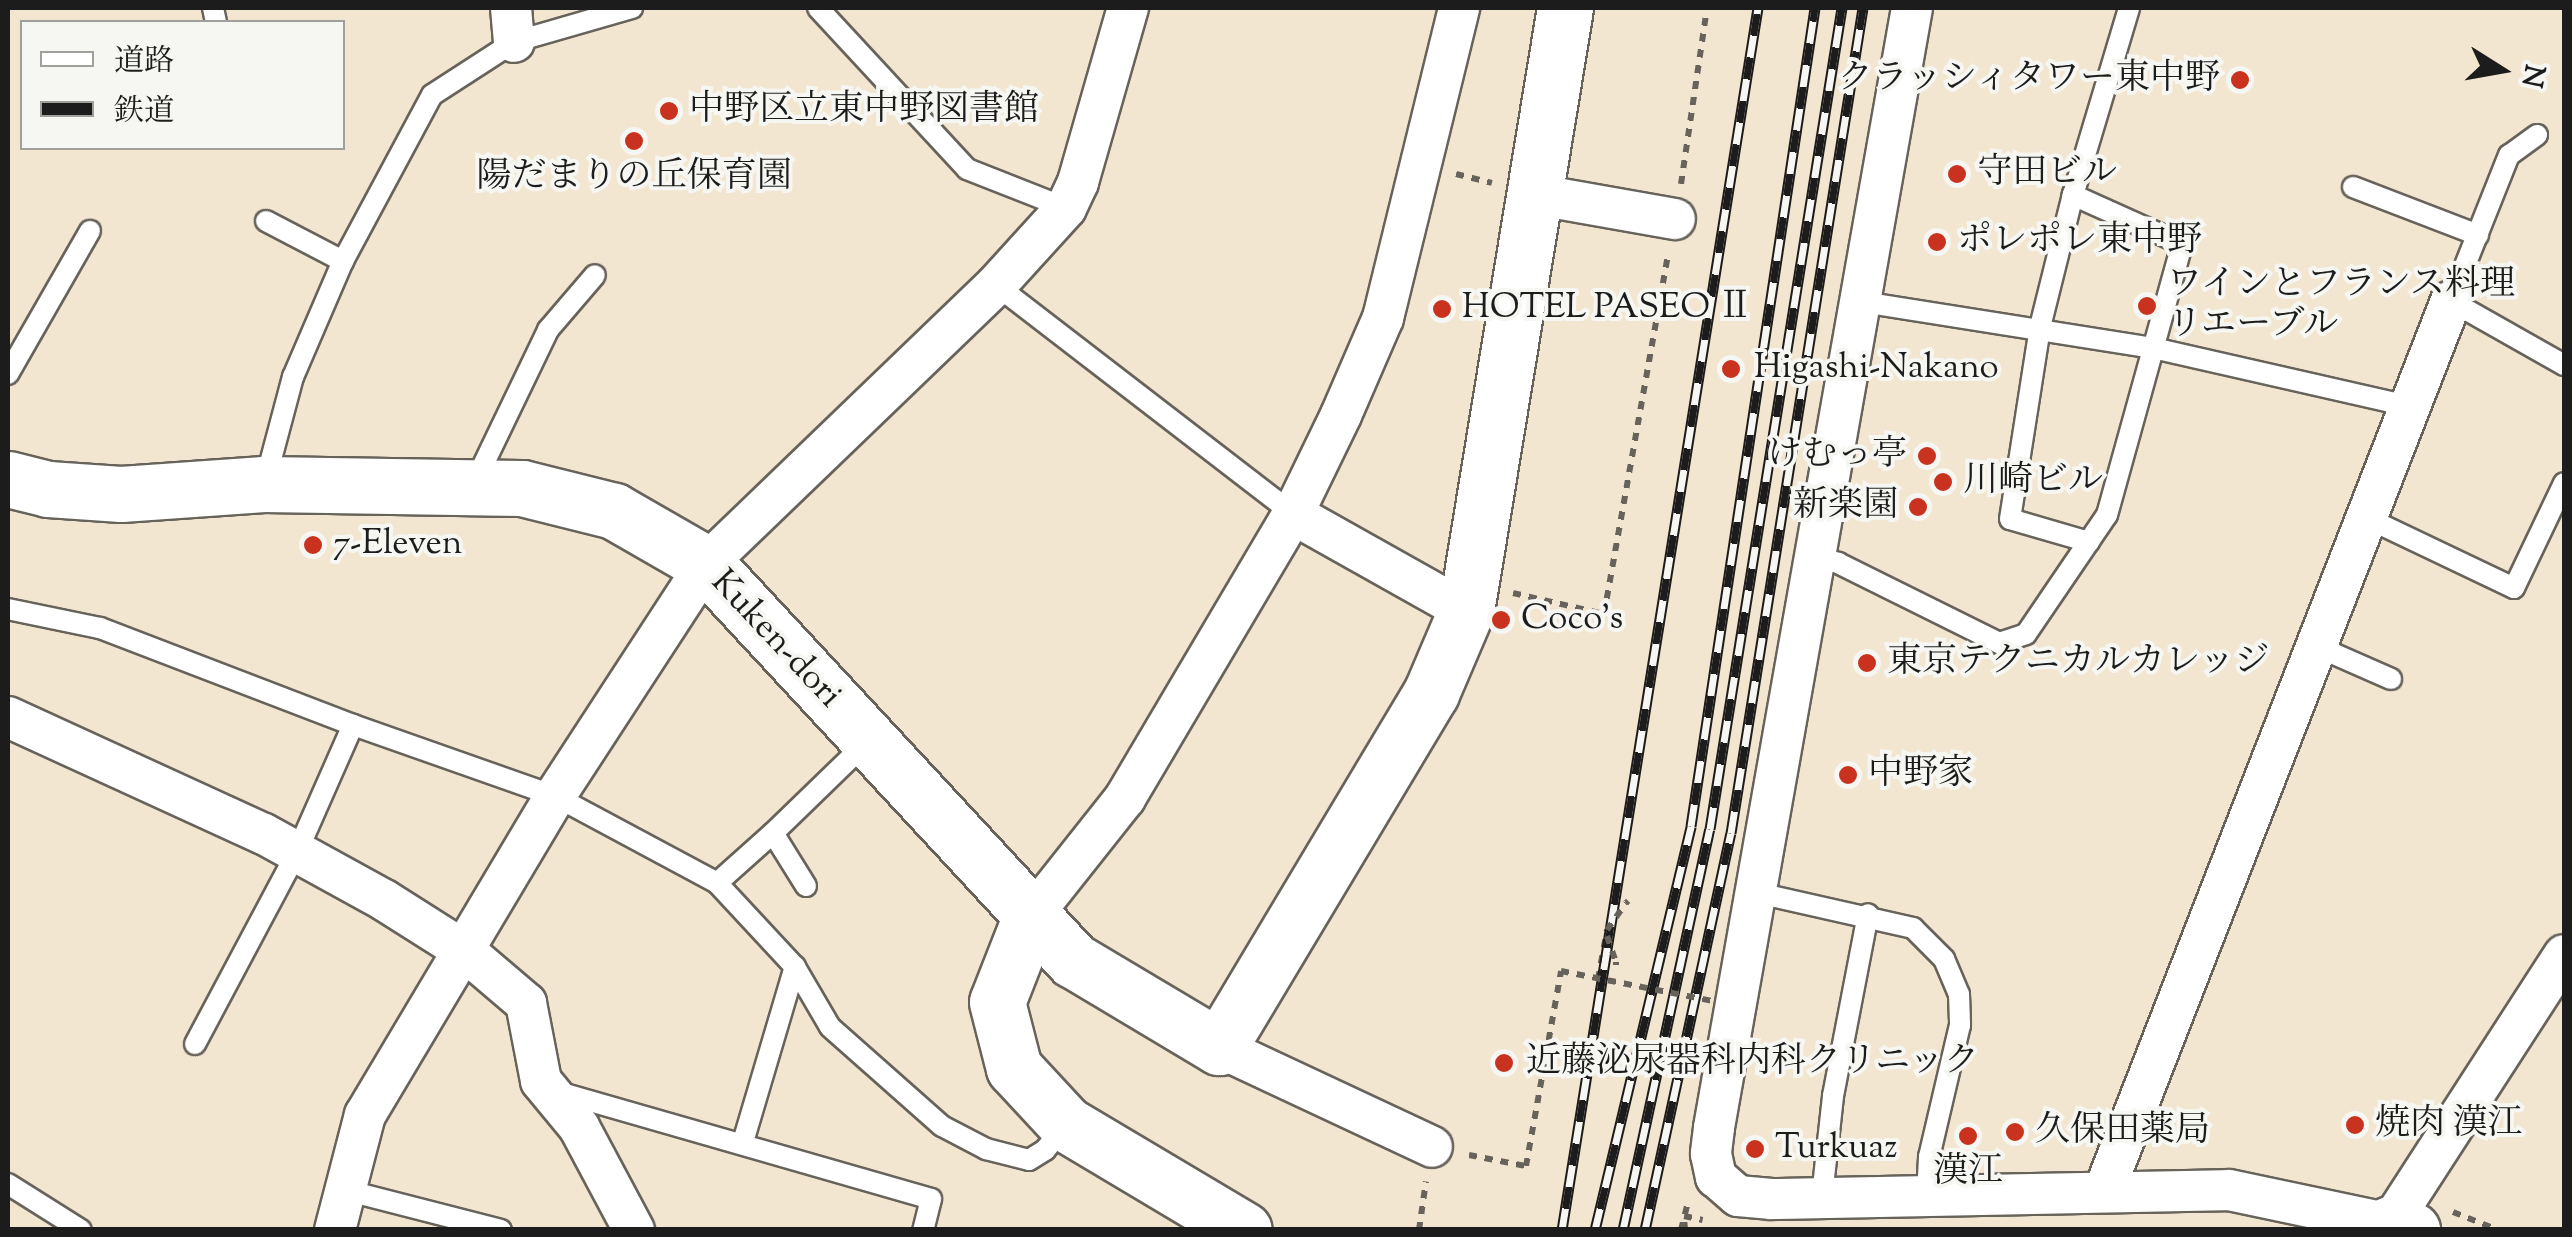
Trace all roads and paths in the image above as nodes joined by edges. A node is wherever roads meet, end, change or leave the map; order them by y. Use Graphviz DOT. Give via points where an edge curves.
graph roads {
  1 [pos="632,8"];
  2 [pos="818,8"];
  3 [pos="1128,8"];
  4 [pos="1459,8"];
  5 [pos="1565,8"];
  6 [pos="1707,8"];
  7 [pos="1912,8"];
  8 [pos="2129,8"];
  9 [pos="595,13"];
  10 [pos="513,25"];
  11 [pos="2537,134"];
  12 [pos="1420,165"];
  13 [pos="2353,187"];
  14 [pos="1533,194"];
  15 [pos="2073,195"];
  16 [pos="1066,208"];
  17 [pos="1675,220"];
  18 [pos="266,221"];
  19 [pos="90,231"];
  20 [pos="2478,235"];
  21 [pos="343,262"];
  22 [pos="595,275"];
  23 [pos="996,285"];
  24 [pos="1862,302"];
  25 [pos="2451,302"];
  26 [pos="2040,327"];
  27 [pos="2153,348"];
  28 [pos="2564,364"];
  29 [pos="8,374"];
  30 [pos="2409,406"];
  31 [pos="8,479"];
  32 [pos="2564,483"];
  33 [pos="264,484"];
  34 [pos="473,486"];
  35 [pos="1293,514"];
  36 [pos="2365,517"];
  37 [pos="2089,542"];
  38 [pos="1813,557"];
  39 [pos="706,564"];
  40 [pos="1470,598"];
  41 [pos="8,609"];
  42 [pos="2316,646"];
  43 [pos="2391,679"];
  44 [pos="8,717"];
  45 [pos="353,726"];
  46 [pos="869,740"];
  47 [pos="555,796"];
  48 [pos="773,833"];
  49 [pos="297,852"];
  50 [pos="716,883"];
  51 [pos="806,886"];
  52 [pos="1758,893"];
  53 [pos="1627,902"];
  54 [pos="1868,914"];
  55 [pos="1030,918"];
  56 [pos="1606,933"];
  57 [pos="466,952"];
  58 [pos="1616,964"];
  59 [pos="796,968"];
  60 [pos="1598,978"];
  61 [pos="2557,980"];
  62 [pos="1712,1001"];
  63 [pos="195,1044"];
  64 [pos="1220,1046"];
  65 [pos="548,1089"];
  66 [pos="1066,1124"];
  67 [pos="742,1142"];
  68 [pos="1432,1148"];
  69 [pos="8,1184"];
  70 [pos="345,1190"];
  71 [pos="2104,1191"];
  72 [pos="1822,1196"];
  73 [pos="1927,1197"];
  74 [pos="1684,1216"];
  75 [pos="2397,1220"];
  76 [pos="81,1230"];
  77 [pos="335,1230"];
  78 [pos="501,1230"];
  79 [pos="634,1230"];
  80 [pos="923,1230"];
  81 [pos="1244,1230"];
  82 [pos="1680,1230"];
  83 [pos="2498,1230"];
  1 -- 9 [label="lane"];
  2 -- 16 [label="lane" via="967,170"];
  3 -- 16 [label="street"];
  4 -- 12 [label="street"];
  5 -- 14 [label="street"];
  6 -- 17 [label="path"];
  7 -- 24 [label="street"];
  8 -- 15 [label="lane"];
  9 -- 10 [label="lane"];
  10 -- 21 [label="lane" via="432,95"];
  11 -- 20 [label="lane" via="2508,156"];
  12 -- 14 [label="path"];
  12 -- 35 [label="street" via="1383,318"];
  13 -- 20 [label="lane"];
  14 -- 17 [label="street"];
  14 -- 40 [label="street"];
  15 -- 26 [label="lane"];
  15 -- 27 [label="lane" via="2182,244"];
  16 -- 23 [label="street"];
  17 -- 40 [label="path" via="1604,614"];
  18 -- 21 [label="lane"];
  19 -- 29 [label="lane"];
  20 -- 25 [label="lane"];
  21 -- 33 [label="lane" via="293,377"];
  22 -- 34 [label="lane" via="548,330"];
  23 -- 35 [label="lane"];
  23 -- 39 [label="street"];
  24 -- 26 [label="lane"];
  24 -- 38 [label="street"];
  25 -- 28 [label="lane"];
  25 -- 30 [label="street"];
  26 -- 27 [label="lane"];
  26 -- 37 [label="lane" via="2010,519"];
  27 -- 30 [label="lane"];
  27 -- 37 [label="lane" via="2108,515"];
  30 -- 36 [label="street"];
  31 -- 33 [label="street, Kuken-dori" via="121,494"];
  32 -- 36 [label="lane" via="2514,588"];
  33 -- 34 [label="street, Kuken-dori"];
  34 -- 39 [label="street, Kuken-dori" via="522,488 614,511"];
  35 -- 40 [label="street"];
  35 -- 55 [label="street" via="1125,798"];
  36 -- 42 [label="street"];
  37 -- 38 [label="lane" via="2026,634 1999,644 1838,562"];
  38 -- 52 [label="street"];
  39 -- 46 [label="street, Kuken-dori"];
  39 -- 47 [label="street"];
  40 -- 64 [label="street" via="1431,693"];
  41 -- 45 [label="lane" via="100,628"];
  42 -- 43 [label="lane"];
  42 -- 71 [label="street"];
  44 -- 49 [label="street"];
  45 -- 47 [label="lane"];
  45 -- 49 [label="lane"];
  46 -- 48 [label="lane"];
  46 -- 55 [label="street, Kuken-dori"];
  47 -- 50 [label="lane"];
  47 -- 57 [label="street"];
  48 -- 50 [label="lane"];
  48 -- 51 [label="lane"];
  49 -- 57 [label="street"];
  49 -- 63 [label="lane"];
  50 -- 59 [label="lane"];
  52 -- 54 [label="lane"];
  52 -- 72 [label="street" via="1712,1154 1716,1177 1738,1196"];
  53 -- 56 [label="path, bridge"];
  54 -- 72 [label="lane" via="1833,1096"];
  54 -- 73 [label="lane" via="1913,928 1944,958 1959,994 1960,1024 1929,1157"];
  55 -- 64 [label="street, Kuken-dori" via="1073,960"];
  55 -- 66 [label="street" via="997,1002 1002,1035 1014,1068"];
  56 -- 58 [label="path, bridge"];
  56 -- 60 [label="path"];
  57 -- 65 [label="street" via="526,1003"];
  57 -- 70 [label="street" via="365,1116"];
  59 -- 66 [label="lane" via="830,1027 942,1126 986,1149 1029,1160"];
  59 -- 67 [label="lane"];
  60 -- 62 [label="path, bridge"];
  60 -- 68 [label="path, bridge" via="1561,971 1526,1166"];
  61 -- 75 [label="street"];
  64 -- 68 [label="street"];
  65 -- 67 [label="lane"];
  65 -- 79 [label="street" via="579,1127"];
  66 -- 81 [label="street"];
  67 -- 80 [label="lane" via="931,1199"];
  69 -- 76 [label="lane"];
  70 -- 77 [label="street"];
  70 -- 78 [label="lane"];
  71 -- 73 [label="street"];
  71 -- 75 [label="street" via="2229,1190"];
  72 -- 73 [label="street"];
  74 -- 82 [label="path"];
  75 -- 83 [label="path"];
}
